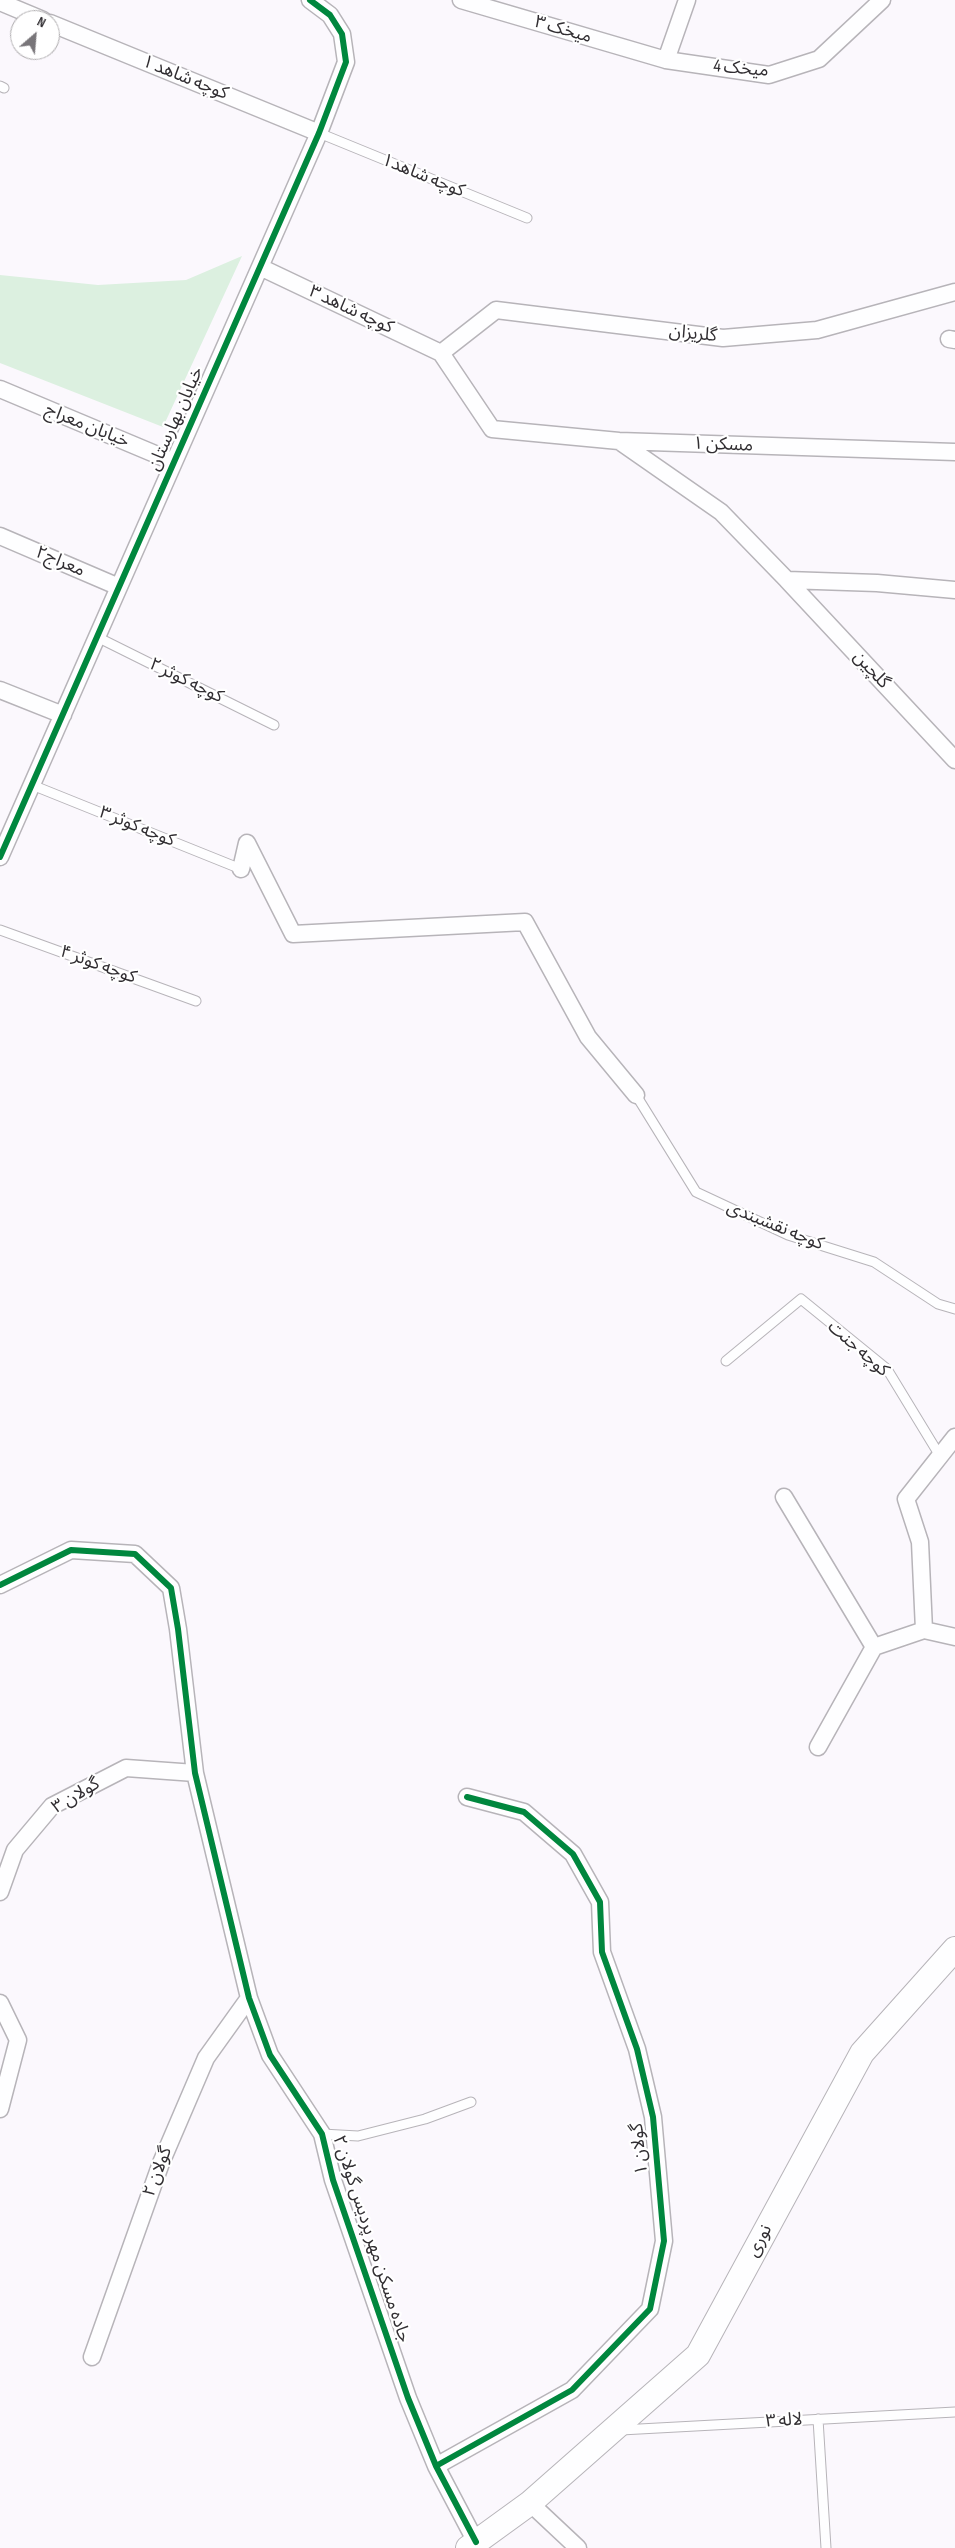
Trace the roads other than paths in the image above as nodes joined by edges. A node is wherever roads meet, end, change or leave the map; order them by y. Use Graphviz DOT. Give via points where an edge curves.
graph roads {
  1 [pos="310,0"];
  2 [pos="461,0"];
  3 [pos="687,0"];
  4 [pos="882,0"];
  5 [pos="0,2"];
  6 [pos="19,10"];
  7 [pos="60,27"];
  8 [pos="666,60"];
  9 [pos="319,133"];
  10 [pos="528,218"];
  11 [pos="260,267"];
  12 [pos="955,292"];
  13 [pos="441,353"];
  14 [pos="0,390"];
  15 [pos="618,441"];
  16 [pos="955,452"];
  17 [pos="174,462"];
  18 [pos="0,536"];
  19 [pos="786,580"];
  20 [pos="119,587"];
  21 [pos="955,590"];
  22 [pos="97,637"];
  23 [pos="0,690"];
  24 [pos="63,715"];
  25 [pos="274,725"];
  26 [pos="955,760"];
  27 [pos="32,785"];
  28 [pos="1,851"];
  29 [pos="241,869"];
  30 [pos="0,930"];
  31 [pos="196,1001"];
  32 [pos="636,1095"];
  33 [pos="955,1309"];
  34 [pos="726,1361"];
  35 [pos="955,1436"];
  36 [pos="940,1456"];
  37 [pos="784,1497"];
  38 [pos="0,1585"];
  39 [pos="924,1630"];
  40 [pos="955,1637"];
  41 [pos="874,1647"];
  42 [pos="818,1747"];
  43 [pos="195,1773"];
  44 [pos="467,1797"];
  45 [pos="0,1892"];
  46 [pos="955,1949"];
  47 [pos="248,1998"];
  48 [pos="0,2003"];
  49 [pos="471,2102"];
  50 [pos="0,2109"];
  51 [pos="322,2134"];
  52 [pos="92,2357"];
  53 [pos="955,2412"];
  54 [pos="818,2419"];
  55 [pos="613,2430"];
  56 [pos="436,2466"];
  57 [pos="530,2503"];
  58 [pos="472,2545"];
  59 [pos="578,2548"];
  60 [pos="826,2548"];
  1 -- 9 [label="street, خیابان بهارستان" via="330,15 342,34 346,62"];
  2 -- 8 [label="street, میخک ۳"];
  3 -- 8 [label="street"];
  4 -- 8 [label="street, میخک 4" via="819,59 768,75"];
  5 -- 6 [label="street"];
  7 -- 9 [label="street, کوچه شاهد ۱"];
  9 -- 10 [label="lane, کوچه شاهد۱"];
  9 -- 11 [label="street, خیابان بهارستان"];
  11 -- 13 [label="street, کوچه شاهد ۳"];
  11 -- 17 [label="street, خیابان بهارستان"];
  12 -- 13 [label="street, گلریزان" via="817,330 723,338 496,310"];
  13 -- 15 [label="street, مسکن ۱" via="492,429"];
  14 -- 17 [label="street, خیابان معراج"];
  15 -- 16 [label="street, مسکن ۱"];
  15 -- 19 [label="street, گلچین" via="721,512"];
  17 -- 20 [label="street, خیابان بهارستان"];
  18 -- 20 [label="street, معراج۲"];
  19 -- 21 [label="street"];
  19 -- 26 [label="street, گلچین"];
  20 -- 22 [label="street, خیابان بهارستان"];
  22 -- 24 [label="street, خیابان بهارستان"];
  22 -- 25 [label="lane, کوچه کوثر ۲"];
  23 -- 24 [label="street"];
  24 -- 27 [label="street, خیابان بهارستان"];
  27 -- 28 [label="street, خیابان بهارستان"];
  27 -- 29 [label="lane, کوچه کوثر ۳"];
  29 -- 32 [label="street" via="247,843 293,934 524,922 588,1037"];
  30 -- 31 [label="lane, کوچه کوثر ۴"];
  32 -- 33 [label="lane, کوچه نقشبندی" via="696,1192 788,1235 874,1262 938,1304"];
  34 -- 36 [label="lane, کوچه جنت" via="801,1299 887,1369"];
  35 -- 36 [label="street"];
  36 -- 39 [label="street" via="906,1499 920,1542"];
  37 -- 41 [label="street"];
  38 -- 43 [label="street, جاده مسکن مهر پردیس گولان ۲" via="71,1550 135,1554 171,1588"];
  39 -- 40 [label="street"];
  39 -- 41 [label="street"];
  41 -- 42 [label="street"];
  43 -- 45 [label="street, گولان ۳" via="126,1768 52,1806 15,1850"];
  43 -- 47 [label="street, جاده مسکن مهر پردیس گولان ۲"];
  44 -- 56 [label="street, گولان ۱" via="524,1812 573,1854 600,1902 602,1952 637,2049 653,2118 664,2241 650,2309 572,2390"];
  46 -- 55 [label="street, نوری" via="862,2053 698,2355"];
  47 -- 51 [label="street, جاده مسکن مهر پردیس گولان ۲" via="270,2055"];
  47 -- 52 [label="street, گولان ۲" via="202,2066 161,2162"];
  48 -- 50 [label="street" via="18,2040"];
  49 -- 51 [label="lane" via="425,2119 358,2136"];
  51 -- 56 [label="street, جاده مسکن مهر پردیس گولان ۲" via="333,2180 408,2398"];
  53 -- 54 [label="lane, لاله ۳"];
  54 -- 55 [label="lane, لاله ۳"];
  54 -- 60 [label="lane"];
  55 -- 57 [label="street, نوری"];
  56 -- 58 [label="street, جاده مسکن مهر پردیس گولان ۲"];
  57 -- 58 [label="street, نوری"];
  57 -- 59 [label="street"];
}
